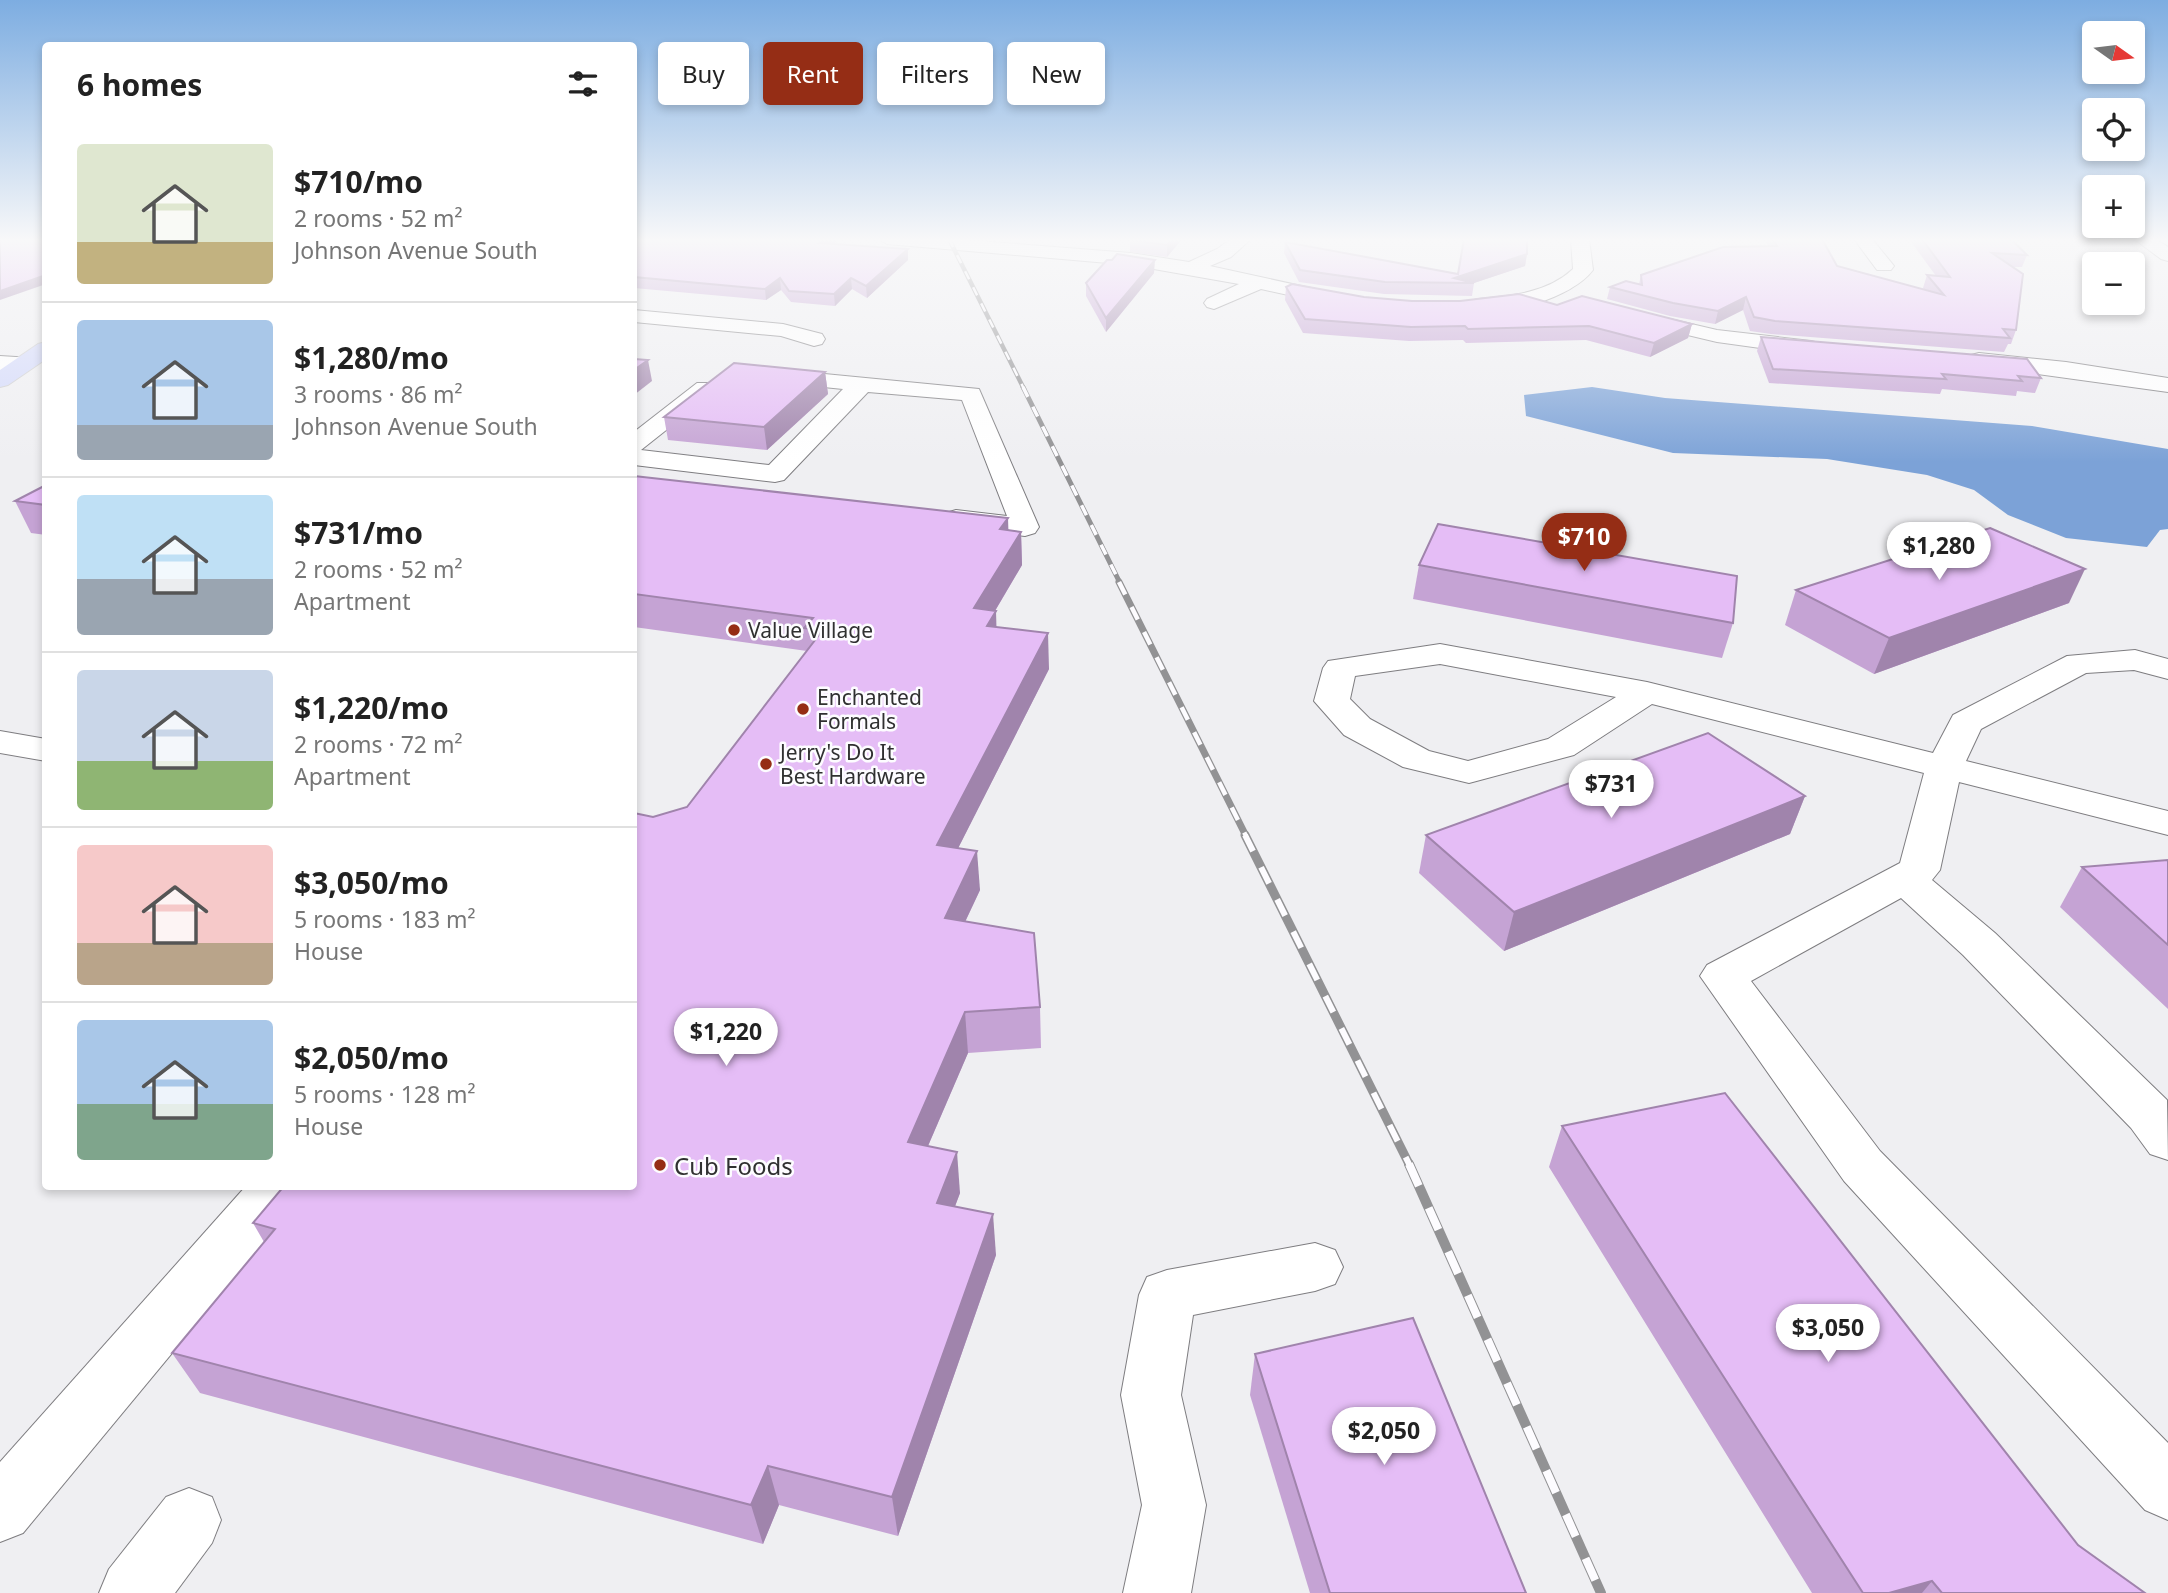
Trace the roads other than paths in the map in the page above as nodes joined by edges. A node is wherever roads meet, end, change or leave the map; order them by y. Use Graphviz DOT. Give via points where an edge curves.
graph roads {
  1 [pos="1627,313"];
  2 [pos="637,316"];
  3 [pos="814,339"];
  4 [pos="1826,349"];
  5 [pos="42,352"];
  6 [pos="1956,358"];
  7 [pos="0,363"];
  8 [pos="24,363"];
  9 [pos="726,371"];
  10 [pos="753,374"];
  11 [pos="0,380"];
  12 [pos="862,384"];
  13 [pos="2168,385"];
  14 [pos="637,442"];
  15 [pos="637,458"];
  16 [pos="929,516"];
  17 [pos="2168,669"];
  18 [pos="1647,692"];
  19 [pos="0,742"];
  20 [pos="42,749"];
  21 [pos="1944,767"];
  22 [pos="2168,823"];
  23 [pos="1903,878"];
  24 [pos="2168,1140"];
  25 [pos="276,1190"];
  26 [pos="1315,1267"];
  27 [pos="2168,1489"];
  28 [pos="0,1510"];
  29 [pos="189,1520"];
  30 [pos="133,1593"];
  31 [pos="1157,1593"];
  1 -- 4 [label="street" via="1717,336"];
  2 -- 3 [label="street" via="783,330"];
  5 -- 8 [label="main road"];
  6 -- 13 [label="street"];
  7 -- 8 [label="street"];
  8 -- 11 [label="main road"];
  9 -- 14 [label="street"];
  10 -- 12 [label="street"];
  12 -- 15 [label="street" via="776,487"];
  12 -- 16 [label="street" via="971,394 1025,527"];
  17 -- 21 [label="street" via="2136,660 2079,663 1966,723"];
  18 -- 18 [label="street" via="1440,654 1340,668 1332,701 1357,727 1416,759 1469,772 1561,747"];
  18 -- 21 [label="street"];
  19 -- 20 [label="street"];
  21 -- 22 [label="street"];
  21 -- 23 [label="street" via="1919,870"];
  23 -- 24 [label="street" via="1979,944 2149,1114"];
  23 -- 27 [label="street" via="1723,976 1862,1166"];
  25 -- 28 [label="street"];
  26 -- 31 [label="street" via="1167,1296 1151,1395 1174,1505"];
  29 -- 30 [label="street"];
}
